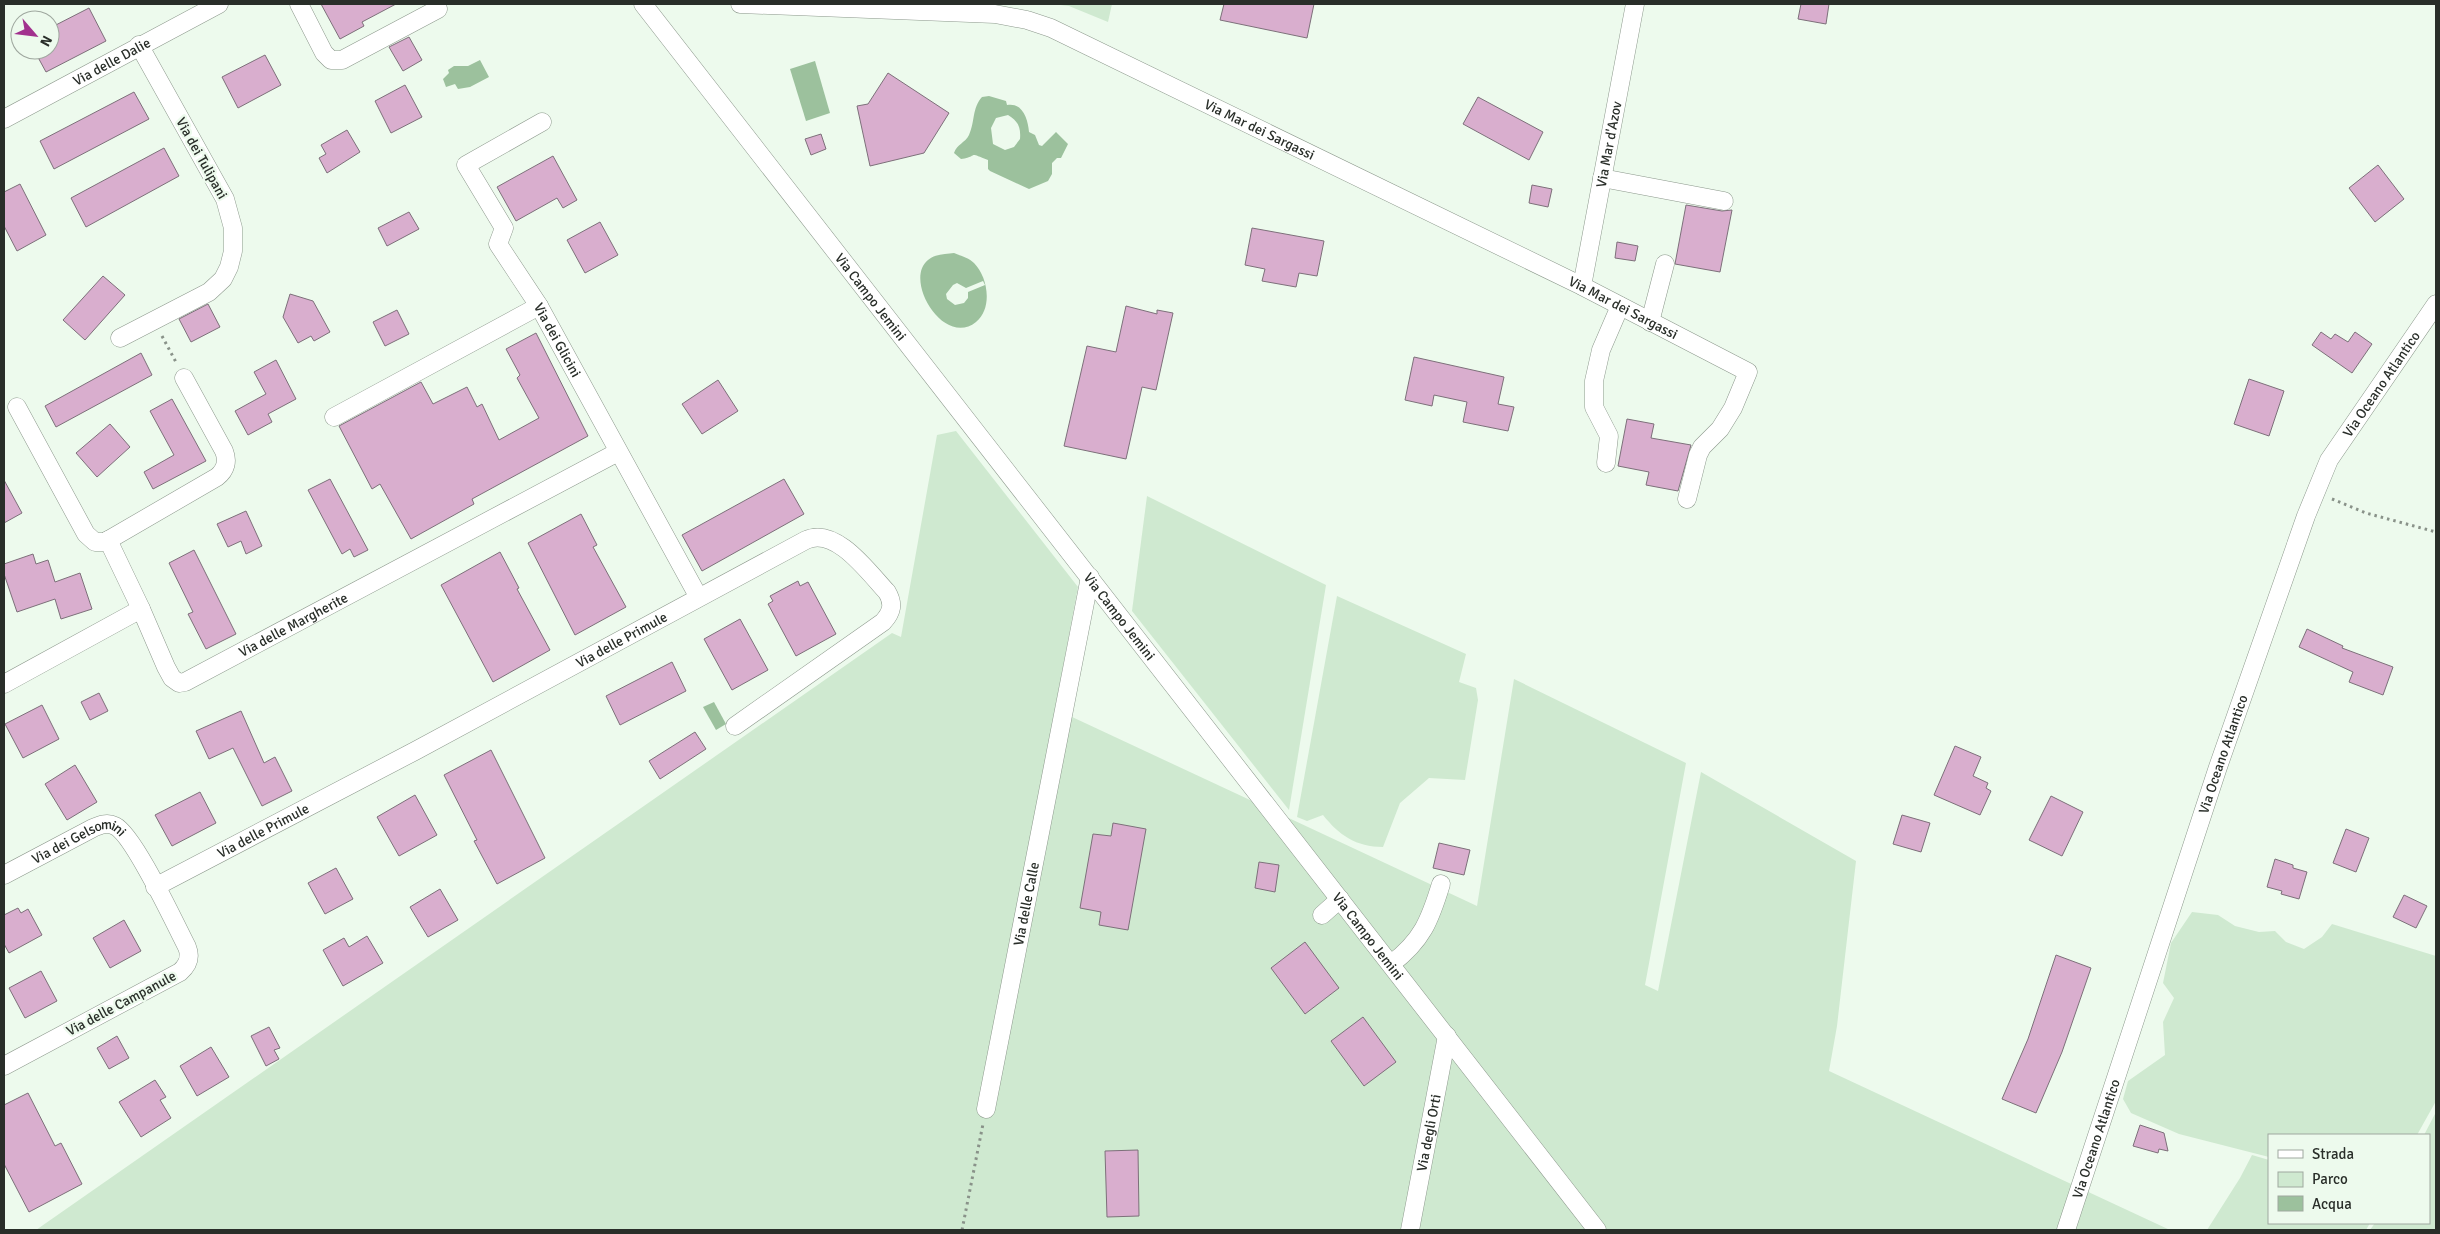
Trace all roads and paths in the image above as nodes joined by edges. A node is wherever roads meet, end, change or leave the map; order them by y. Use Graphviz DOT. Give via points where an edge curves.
graph roads {
  1 [pos="219,4"];
  2 [pos="299,4"];
  3 [pos="643,4"];
  4 [pos="740,4"];
  5 [pos="1635,4"];
  6 [pos="438,9"];
  7 [pos="139,45"];
  8 [pos="4,119"];
  9 [pos="542,122"];
  10 [pos="1602,178"];
  11 [pos="1724,201"];
  12 [pos="1665,264"];
  13 [pos="1582,286"];
  14 [pos="2436,304"];
  15 [pos="539,306"];
  16 [pos="1620,306"];
  17 [pos="154,321"];
  18 [pos="1650,322"];
  19 [pos="120,338"];
  20 [pos="184,378"];
  21 [pos="17,407"];
  22 [pos="334,417"];
  23 [pos="618,452"];
  24 [pos="1606,463"];
  25 [pos="2316,492"];
  26 [pos="1688,499"];
  27 [pos="2436,532"];
  28 [pos="108,540"];
  29 [pos="1090,577"];
  30 [pos="698,596"];
  31 [pos="142,610"];
  32 [pos="4,684"];
  33 [pos="735,726"];
  34 [pos="4,875"];
  35 [pos="1441,884"];
  36 [pos="155,887"];
  37 [pos="1340,899"];
  38 [pos="1322,914"];
  39 [pos="1390,964"];
  40 [pos="1447,1036"];
  41 [pos="4,1066"];
  42 [pos="986,1109"];
  43 [pos="962,1230"];
  44 [pos="1410,1230"];
  45 [pos="1597,1230"];
  46 [pos="2066,1230"];
  1 -- 7 [label="street, Via delle Dalie"];
  2 -- 6 [label="street" via="324,53 331,60 342,60"];
  3 -- 29 [label="street, Via Campo Jemini"];
  4 -- 13 [label="street, Via Mar dei Sargassi" via="995,14 1039,24"];
  5 -- 10 [label="street, Via Mar d'Azov"];
  7 -- 8 [label="street, Via delle Dalie"];
  7 -- 17 [label="street, Via dei Tulipani" via="225,199 234,236 231,262 218,285"];
  9 -- 15 [label="street, Via dei Glicini" via="466,165 504,228 498,244"];
  10 -- 11 [label="street"];
  10 -- 13 [label="street, Via Mar d'Azov"];
  12 -- 18 [label="street"];
  13 -- 16 [label="street, Via Mar dei Sargassi"];
  14 -- 25 [label="street, Via Oceano Atlantico" via="2334,453"];
  15 -- 22 [label="street"];
  15 -- 23 [label="street, Via dei Glicini"];
  16 -- 18 [label="street, Via Mar dei Sargassi"];
  16 -- 24 [label="street" via="1601,350 1594,381 1594,407 1609,436"];
  17 -- 19 [label="street, Via dei Tulipani"];
  17 -- 20 [label="path"];
  18 -- 26 [label="street, Via Mar dei Sargassi" via="1748,372 1729,415 1698,455"];
  20 -- 28 [label="street" via="225,454 223,471"];
  21 -- 28 [label="street" via="86,534 96,542"];
  23 -- 30 [label="street, Via dei Glicini"];
  23 -- 31 [label="street, Via delle Margherite" via="185,682 179,683 169,674"];
  25 -- 27 [label="path" via="2366,513"];
  25 -- 46 [label="street, Via Oceano Atlantico" via="2221,758"];
  28 -- 31 [label="street"];
  29 -- 37 [label="street, Via Campo Jemini"];
  29 -- 42 [label="street, Via delle Calle"];
  30 -- 33 [label="street, Via delle Primule" via="806,540 820,537 846,550 887,592 892,602 883,622"];
  30 -- 36 [label="street, Via delle Primule" via="416,751"];
  31 -- 32 [label="street"];
  34 -- 36 [label="street, Via dei Gelsomini" via="93,828 107,824 116,826 125,834"];
  35 -- 39 [label="street" via="1422,933"];
  36 -- 41 [label="street, Via delle Campanule" via="187,947 189,957 185,968"];
  37 -- 38 [label="street"];
  37 -- 39 [label="street, Via Campo Jemini"];
  39 -- 40 [label="street, Via Campo Jemini"];
  40 -- 44 [label="street, Via degli Orti"];
  40 -- 45 [label="street, Via Campo Jemini"];
  42 -- 43 [label="path"];
}
